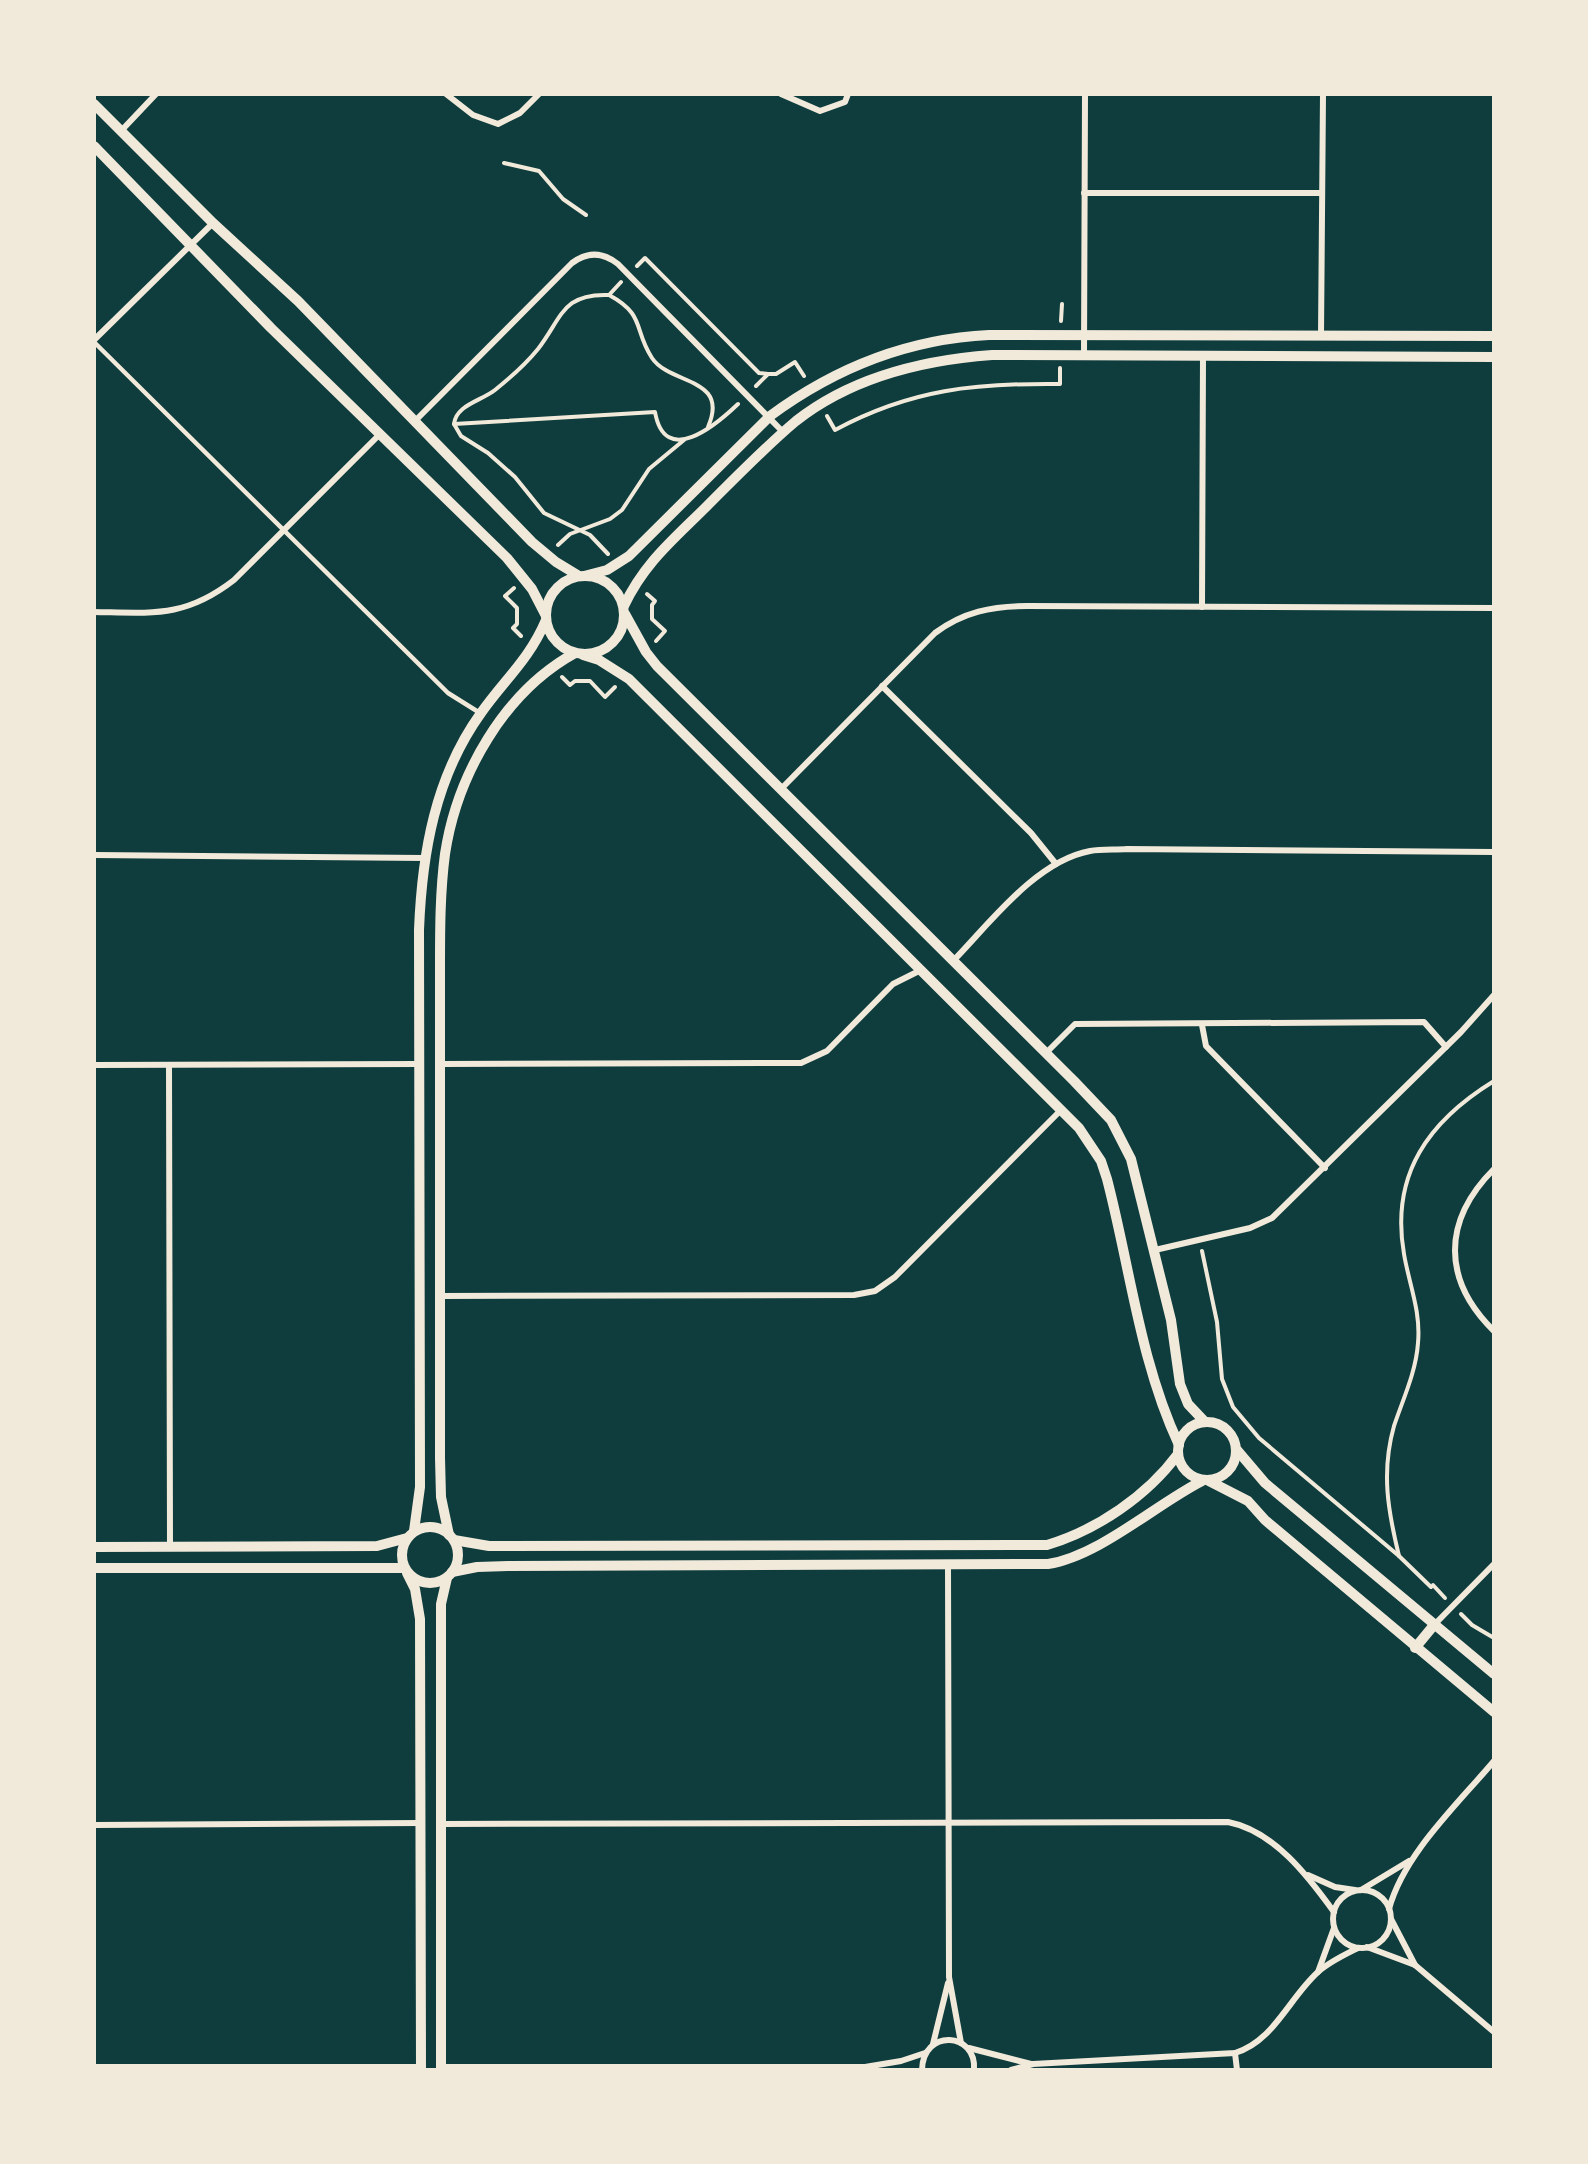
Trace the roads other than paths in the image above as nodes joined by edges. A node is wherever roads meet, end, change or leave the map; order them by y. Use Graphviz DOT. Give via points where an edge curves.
graph roads {
  1 [pos="156,94"];
  2 [pos="446,94"];
  3 [pos="538,94"];
  4 [pos="780,94"];
  5 [pos="848,94"];
  6 [pos="1085,94"];
  7 [pos="1323,94"];
  8 [pos="94,104"];
  9 [pos="121,131"];
  10 [pos="94,146"];
  11 [pos="1084,193"];
  12 [pos="1323,193"];
  13 [pos="213,223"];
  14 [pos="192,244"];
  15 [pos="1085,335"];
  16 [pos="1322,336"];
  17 [pos="1494,336"];
  18 [pos="94,341"];
  19 [pos="1084,355"];
  20 [pos="1203,356"];
  21 [pos="1494,357"];
  22 [pos="770,416"];
  23 [pos="414,422"];
  24 [pos="381,433"];
  25 [pos="784,433"];
  26 [pos="285,529"];
  27 [pos="582,576"];
  28 [pos="1202,607"];
  29 [pos="1494,608"];
  30 [pos="624,610"];
  31 [pos="94,612"];
  32 [pos="546,618"];
  33 [pos="579,654"];
  34 [pos="882,686"];
  35 [pos="480,713"];
  36 [pos="781,789"];
  37 [pos="1494,852"];
  38 [pos="94,855"];
  39 [pos="424,858"];
  40 [pos="1056,864"];
  41 [pos="954,960"];
  42 [pos="921,970"];
  43 [pos="1494,995"];
  44 [pos="1202,1025"];
  45 [pos="1446,1047"];
  46 [pos="1047,1053"];
  47 [pos="419,1064"];
  48 [pos="441,1064"];
  49 [pos="94,1065"];
  50 [pos="169,1065"];
  51 [pos="1061,1110"];
  52 [pos="1325,1168"];
  53 [pos="1494,1169"];
  54 [pos="1155,1250"];
  55 [pos="419,1296"];
  56 [pos="440,1296"];
  57 [pos="1494,1332"];
  58 [pos="1205,1422"];
  59 [pos="1178,1449"];
  60 [pos="1237,1450"];
  61 [pos="1206,1481"];
  62 [pos="411,1535"];
  63 [pos="452,1538"];
  64 [pos="948,1544"];
  65 [pos="94,1547"];
  66 [pos="170,1547"];
  67 [pos="1494,1564"];
  68 [pos="948,1565"];
  69 [pos="94,1568"];
  70 [pos="170,1568"];
  71 [pos="406,1570"];
  72 [pos="450,1575"];
  73 [pos="1434,1625"];
  74 [pos="1415,1648"];
  75 [pos="1494,1674"];
  76 [pos="1494,1712"];
  77 [pos="1494,1761"];
  78 [pos="421,1823"];
  79 [pos="948,1823"];
  80 [pos="441,1824"];
  81 [pos="94,1825"];
  82 [pos="1411,1860"];
  83 [pos="1307,1875"];
  84 [pos="1359,1890"];
  85 [pos="1389,1909"];
  86 [pos="1334,1912"];
  87 [pos="1390,1919"];
  88 [pos="1334,1928"];
  89 [pos="1367,1947"];
  90 [pos="1358,1948"];
  91 [pos="1415,1965"];
  92 [pos="1317,1973"];
  93 [pos="949,1977"];
  94 [pos="1494,2032"];
  95 [pos="961,2043"];
  96 [pos="933,2044"];
  97 [pos="968,2048"];
  98 [pos="925,2053"];
  99 [pos="1235,2053"];
  100 [pos="1033,2064"];
  101 [pos="94,2067"];
  102 [pos="865,2067"];
  103 [pos="212,2068"];
  104 [pos="421,2068"];
  105 [pos="441,2068"];
  106 [pos="875,2070"];
  107 [pos="922,2070"];
  108 [pos="974,2070"];
  109 [pos="1011,2070"];
  110 [pos="1237,2070"];
  1 -- 9 [label="street"];
  2 -- 3 [label="street" via="473,115 498,124 520,113"];
  4 -- 5 [label="street" via="820,111 845,102"];
  6 -- 11 [label="street"];
  7 -- 12 [label="street"];
  8 -- 9 [label="street"];
  9 -- 13 [label="street"];
  10 -- 14 [label="street"];
  11 -- 12 [label="street"];
  11 -- 15 [label="street"];
  12 -- 16 [label="street"];
  13 -- 14 [label="street"];
  13 -- 23 [label="street" via="298,301"];
  14 -- 18 [label="street"];
  14 -- 24 [label="street" via="271,328"];
  15 -- 16 [label="street"];
  15 -- 19 [label="street"];
  15 -- 22 [label="street" via="963,336 917,345 838,374"];
  16 -- 17 [label="street"];
  18 -- 26 [label="lane"];
  19 -- 20 [label="street"];
  19 -- 25 [label="street" via="992,355 912,366 848,390 818,406"];
  20 -- 21 [label="street"];
  20 -- 28 [label="street"];
  22 -- 23 [label="street" via="629,275 609,257 598,254 580,258"];
  22 -- 25 [label="street"];
  22 -- 27 [label="street" via="644,542 607,570"];
  23 -- 27 [label="street" via="547,555"];
  24 -- 26 [label="street"];
  24 -- 32 [label="street" via="524,578"];
  25 -- 30 [label="street" via="666,547 635,582"];
  26 -- 31 [label="street" via="234,580 192,606 158,612"];
  26 -- 35 [label="lane" via="448,693"];
  27 -- 30 [label="street" via="609,584"];
  27 -- 32 [label="street" via="559,586 552,595"];
  28 -- 29 [label="street"];
  28 -- 34 [label="street" via="983,609 950,622 935,633"];
  30 -- 33 [label="street" via="623,627 613,643 596,653"];
  30 -- 36 [label="street" via="646,652"];
  32 -- 33 [label="street" via="555,641"];
  32 -- 35 [label="street" via="533,648"];
  33 -- 42 [label="street" via="599,660 625,676"];
  33 -- 48 [label="street" via="551,666 530,685 483,747 452,824 441,906"];
  34 -- 36 [label="street"];
  34 -- 40 [label="street" via="1031,833"];
  35 -- 39 [label="street" via="445,781"];
  36 -- 41 [label="street"];
  37 -- 40 [label="street" via="1106,850"];
  38 -- 39 [label="street"];
  39 -- 47 [label="street" via="419,930"];
  40 -- 41 [label="street" via="1034,880"];
  41 -- 46 [label="street"];
  42 -- 48 [label="street" via="893,984 827,1051 801,1063"];
  42 -- 51 [label="street"];
  43 -- 45 [label="street"];
  44 -- 45 [label="street" via="1424,1022"];
  44 -- 46 [label="street" via="1075,1024"];
  44 -- 52 [label="street" via="1206,1046"];
  45 -- 52 [label="street"];
  46 -- 54 [label="street" via="1100,1107 1122,1139 1140,1186"];
  47 -- 50 [label="street"];
  47 -- 55 [label="street"];
  48 -- 56 [label="street"];
  49 -- 50 [label="street"];
  50 -- 66 [label="street"];
  51 -- 56 [label="street" via="895,1277 875,1291 854,1295"];
  51 -- 59 [label="street" via="1079,1128 1101,1161 1154,1379"];
  52 -- 54 [label="street" via="1272,1218 1250,1228"];
  53 -- 57 [label="street" via="1469,1198 1461,1214 1454,1252 1463,1292"];
  54 -- 58 [label="street" via="1180,1384 1188,1404"];
  55 -- 56 [label="street"];
  55 -- 62 [label="street" via="420,1487"];
  56 -- 63 [label="street" via="441,1497"];
  58 -- 59 [label="street" via="1188,1429"];
  58 -- 60 [label="street" via="1230,1432"];
  59 -- 61 [label="street" via="1185,1471"];
  59 -- 64 [label="street" via="1148,1489 1064,1540 1025,1546"];
  60 -- 61 [label="street" via="1226,1474"];
  60 -- 73 [label="street" via="1265,1483"];
  61 -- 68 [label="street" via="1173,1496 1090,1550 1063,1562"];
  61 -- 74 [label="street" via="1248,1501 1265,1520"];
  62 -- 63 [label="street" via="432,1527"];
  62 -- 66 [label="street" via="377,1546"];
  62 -- 71 [label="street" via="401,1552"];
  63 -- 64 [label="street" via="489,1546"];
  63 -- 72 [label="street" via="458,1560"];
  64 -- 68 [label="street"];
  65 -- 66 [label="street"];
  66 -- 70 [label="street"];
  67 -- 73 [label="street"];
  68 -- 72 [label="street" via="508,1566 477,1567"];
  68 -- 79 [label="street"];
  69 -- 70 [label="street"];
  70 -- 71 [label="street"];
  71 -- 72 [label="street" via="426,1583"];
  71 -- 78 [label="street" via="415,1588 420,1619"];
  72 -- 80 [label="street" via="441,1604"];
  73 -- 74 [label="street"];
  73 -- 75 [label="street"];
  74 -- 76 [label="street"];
  77 -- 82 [label="street"];
  78 -- 81 [label="street"];
  78 -- 104 [label="street"];
  79 -- 80 [label="street"];
  79 -- 83 [label="street" via="1228,1822 1254,1831"];
  79 -- 93 [label="street"];
  80 -- 105 [label="street"];
  82 -- 84 [label="street"];
  82 -- 85 [label="street" via="1393,1892"];
  83 -- 84 [label="street" via="1335,1887"];
  83 -- 86 [label="street"];
  84 -- 85 [label="street" via="1378,1895"];
  84 -- 86 [label="street" via="1342,1897"];
  85 -- 87 [label="street"];
  86 -- 88 [label="street"];
  87 -- 89 [label="street" via="1384,1937"];
  87 -- 91 [label="street"];
  88 -- 90 [label="street" via="1343,1941"];
  88 -- 92 [label="street"];
  89 -- 90 [label="street"];
  89 -- 91 [label="street"];
  90 -- 92 [label="street"];
  91 -- 94 [label="street"];
  92 -- 99 [label="street" via="1257,2043"];
  93 -- 95 [label="street"];
  93 -- 96 [label="street"];
  95 -- 96 [label="street" via="945,2040"];
  95 -- 97 [label="street"];
  96 -- 98 [label="street"];
  97 -- 100 [label="street"];
  97 -- 108 [label="street"];
  98 -- 102 [label="street"];
  98 -- 107 [label="street"];
  99 -- 100 [label="street"];
  99 -- 110 [label="street"];
  100 -- 109 [label="street"];
  101 -- 103 [label="street"];
  102 -- 105 [label="street"];
  102 -- 106 [label="street"];
  103 -- 104 [label="street"];
}
